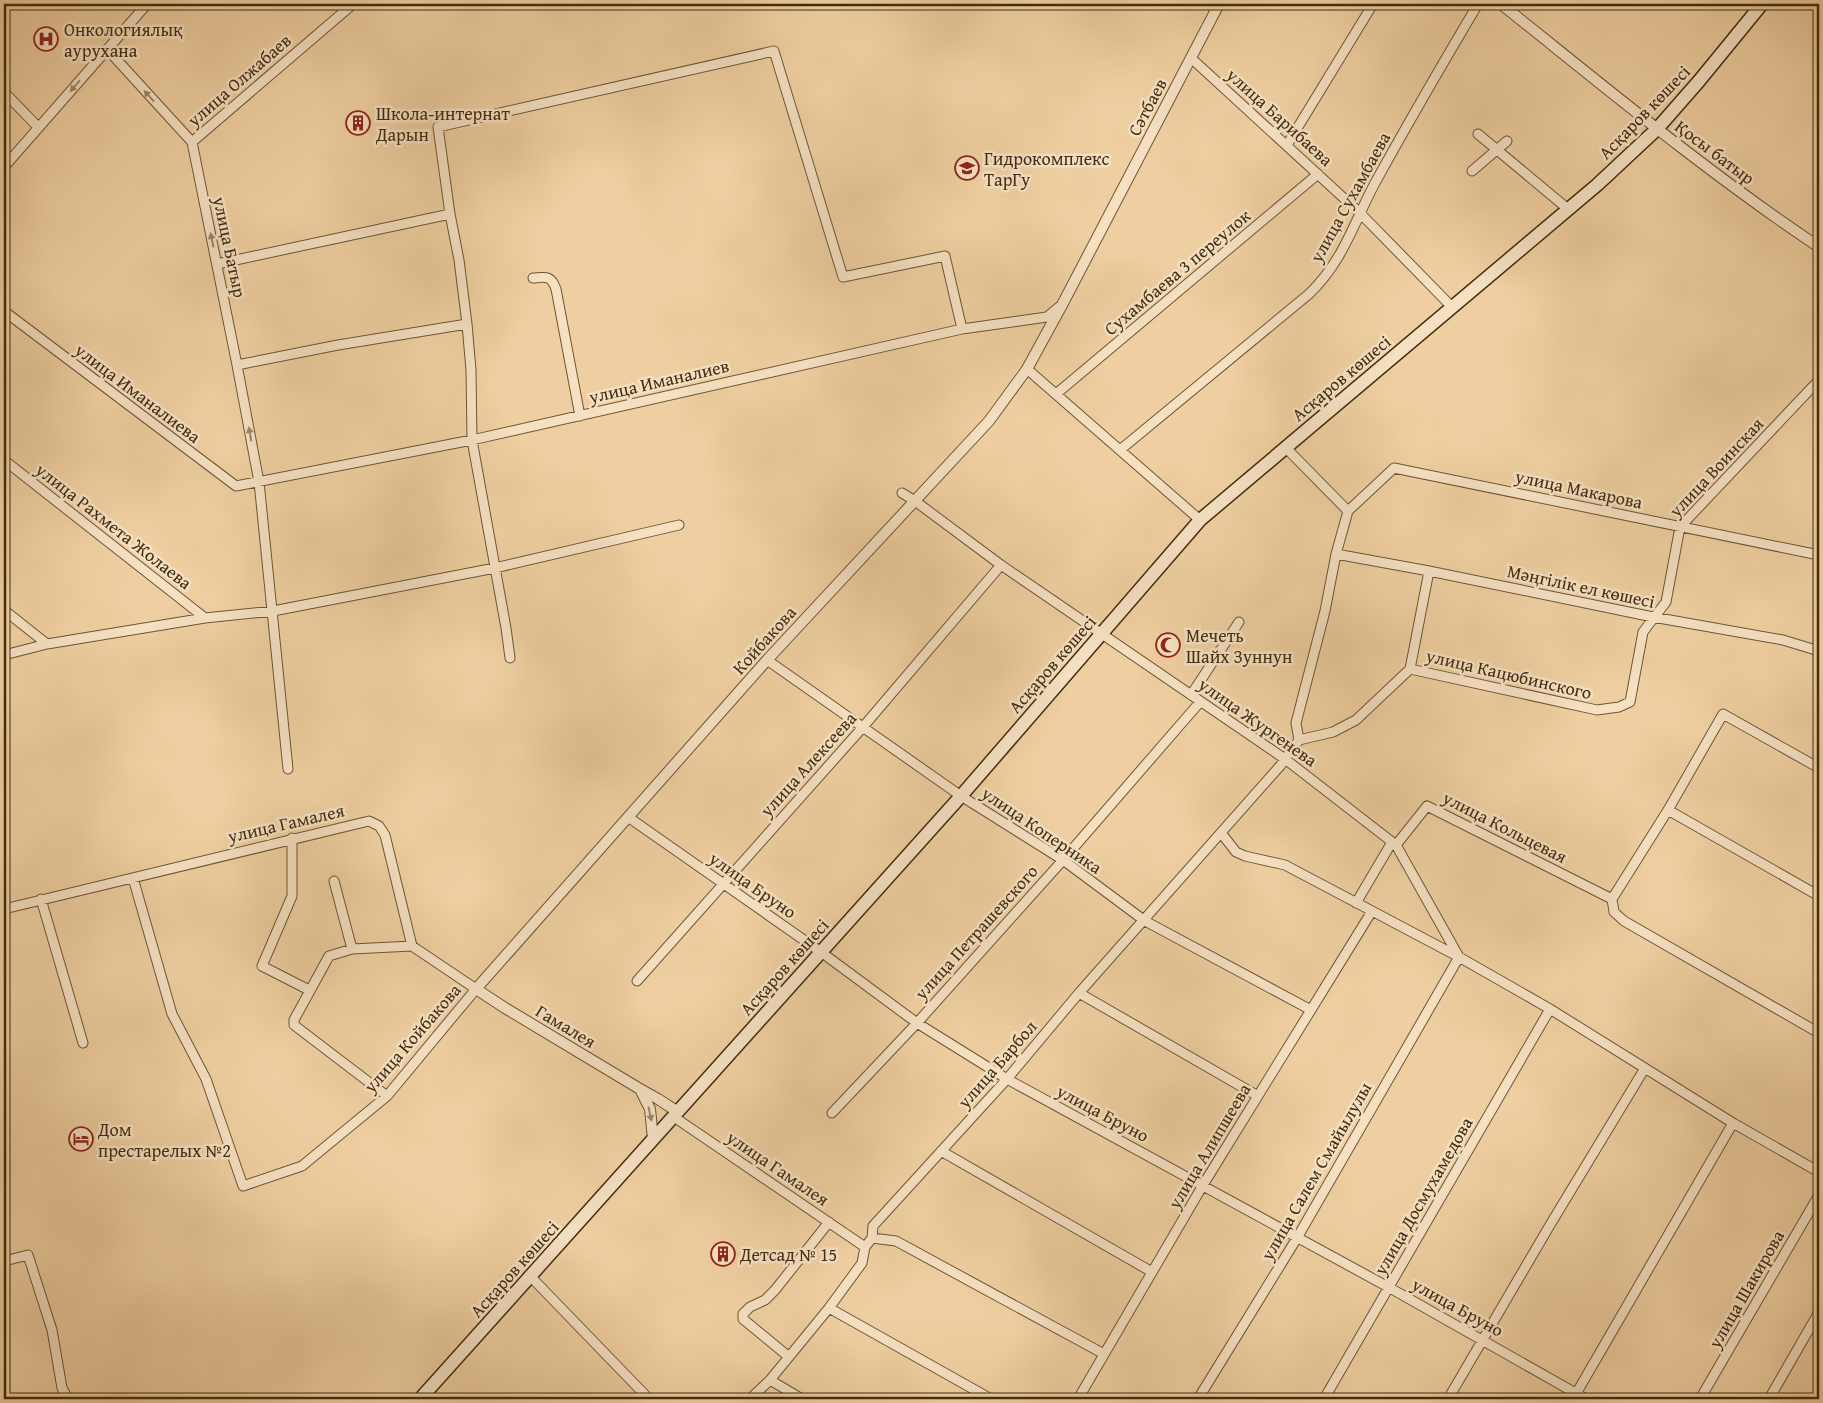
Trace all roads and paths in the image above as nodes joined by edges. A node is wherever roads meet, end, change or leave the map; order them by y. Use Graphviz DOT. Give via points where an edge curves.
graph roads {
  1 [pos="147,4"];
  2 [pos="353,4"];
  3 [pos="1219,4"];
  4 [pos="1373,4"];
  5 [pos="1478,4"];
  6 [pos="1501,4"];
  7 [pos="1762,4"];
  8 [pos="107,49"];
  9 [pos="1191,58"];
  10 [pos="4,92"];
  11 [pos="38,127"];
  12 [pos="1657,129"];
  13 [pos="1478,134"];
  14 [pos="1507,141"];
  15 [pos="192,142"];
  16 [pos="1287,145"];
  17 [pos="1497,149"];
  18 [pos="4,167"];
  19 [pos="1472,171"];
  20 [pos="1318,174"];
  21 [pos="1568,209"];
  22 [pos="1360,213"];
  23 [pos="450,214"];
  24 [pos="1819,248"];
  25 [pos="216,264"];
  26 [pos="533,278"];
  27 [pos="1062,305"];
  28 [pos="1452,306"];
  29 [pos="4,312"];
  30 [pos="466,324"];
  31 [pos="962,329"];
  32 [pos="237,365"];
  33 [pos="1026,368"];
  34 [pos="1819,380"];
  35 [pos="1056,394"];
  36 [pos="580,416"];
  37 [pos="472,440"];
  38 [pos="1286,448"];
  39 [pos="1120,450"];
  40 [pos="4,460"];
  41 [pos="259,482"];
  42 [pos="902,493"];
  43 [pos="915,501"];
  44 [pos="1348,511"];
  45 [pos="1200,520"];
  46 [pos="679,525"];
  47 [pos="1680,527"];
  48 [pos="1336,554"];
  49 [pos="1819,555"];
  50 [pos="1001,565"];
  51 [pos="495,568"];
  52 [pos="1429,570"];
  53 [pos="4,610"];
  54 [pos="273,611"];
  55 [pos="1653,617"];
  56 [pos="205,618"];
  57 [pos="1239,622"];
  58 [pos="1102,633"];
  59 [pos="47,644"];
  60 [pos="1819,650"];
  61 [pos="4,655"];
  62 [pos="510,658"];
  63 [pos="767,660"];
  64 [pos="1410,669"];
  65 [pos="1191,695"];
  66 [pos="1200,702"];
  67 [pos="1630,702"];
  68 [pos="863,727"];
  69 [pos="1299,740"];
  70 [pos="1286,759"];
  71 [pos="1819,768"];
  72 [pos="288,769"];
  73 [pos="961,796"];
  74 [pos="1668,810"];
  75 [pos="628,817"];
  76 [pos="1222,834"];
  77 [pos="292,838"];
  78 [pos="1394,843"];
  79 [pos="1063,860"];
  80 [pos="133,878"];
  81 [pos="334,881"];
  82 [pos="723,884"];
  83 [pos="1819,896"];
  84 [pos="1612,899"];
  85 [pos="41,900"];
  86 [pos="1356,903"];
  87 [pos="4,909"];
  88 [pos="1372,911"];
  89 [pos="1145,921"];
  90 [pos="412,946"];
  91 [pos="352,949"];
  92 [pos="821,952"];
  93 [pos="1459,957"];
  94 [pos="637,981"];
  95 [pos="476,989"];
  96 [pos="309,990"];
  97 [pos="1079,994"];
  98 [pos="1550,1009"];
  99 [pos="1311,1010"];
  100 [pos="917,1023"];
  101 [pos="1819,1033"];
  102 [pos="83,1042"];
  103 [pos="1644,1068"];
  104 [pos="1007,1079"];
  105 [pos="640,1089"];
  106 [pos="387,1096"];
  107 [pos="1258,1096"];
  108 [pos="832,1113"];
  109 [pos="676,1114"];
  110 [pos="1733,1123"];
  111 [pos="653,1140"];
  112 [pos="941,1151"];
  113 [pos="1819,1172"];
  114 [pos="1203,1185"];
  115 [pos="1819,1195"];
  116 [pos="829,1222"];
  117 [pos="872,1238"];
  118 [pos="1297,1238"];
  119 [pos="864,1247"];
  120 [pos="4,1261"];
  121 [pos="1152,1272"];
  122 [pos="531,1277"];
  123 [pos="1390,1288"];
  124 [pos="829,1308"];
  125 [pos="1819,1312"];
  126 [pos="1484,1340"];
  127 [pos="1104,1354"];
  128 [pos="789,1357"];
  129 [pos="770,1380"];
  130 [pos="1575,1397"];
  131 [pos="68,1399"];
  132 [pos="420,1399"];
  133 [pos="649,1399"];
  134 [pos="750,1399"];
  135 [pos="802,1399"];
  136 [pos="992,1399"];
  137 [pos="1078,1399"];
  138 [pos="1198,1399"];
  139 [pos="1324,1399"];
  140 [pos="1448,1399"];
  141 [pos="1586,1399"];
  142 [pos="1700,1399"];
  143 [pos="1768,1399"];
  1 -- 8 [label="street"];
  2 -- 15 [label="street, улица Олжабаев"];
  3 -- 9 [label="street, Сәтбаев"];
  4 -- 16 [label="street"];
  5 -- 22 [label="street, улица Сухамбаева"];
  6 -- 12 [label="street, Қосы батыр"];
  7 -- 12 [label="main road, Асқаров көшесі"];
  8 -- 11 [label="street, one-way"];
  15 -- 8 [label="street, one-way"];
  9 -- 16 [label="street, улица Барибаева"];
  9 -- 27 [label="street, Сәтбаев"];
  10 -- 11 [label="street"];
  11 -- 18 [label="street"];
  12 -- 21 [label="main road, Асқаров көшесі"];
  12 -- 24 [label="street, Қосы батыр"];
  13 -- 17 [label="street"];
  14 -- 17 [label="street"];
  25 -- 15 [label="street, улица Батыр, one-way"];
  16 -- 20 [label="street, улица Барибаева"];
  17 -- 19 [label="street"];
  17 -- 21 [label="street"];
  20 -- 22 [label="street, улица Барибаева"];
  20 -- 35 [label="street, Сухамбаева 3 переулок"];
  21 -- 28 [label="main road, Асқаров көшесі"];
  22 -- 28 [label="street, улица Барибаева"];
  22 -- 39 [label="street, улица Сухамбаева" via="1338,259 1319,284"];
  23 -- 25 [label="street"];
  23 -- 30 [label="street"];
  23 -- 31 [label="street" via="438,128 774,51 843,276 945,256"];
  25 -- 32 [label="street, улица Батыр"];
  26 -- 36 [label="street" via="546,277 556,289"];
  27 -- 31 [label="street, улица Иманалиев" via="1047,317"];
  27 -- 33 [label="street, Койбакова"];
  28 -- 38 [label="main road, Асқаров көшесі"];
  29 -- 41 [label="street, улица Иманалиева" via="236,486"];
  30 -- 32 [label="street"];
  30 -- 37 [label="street" via="471,370"];
  31 -- 36 [label="street, улица Иманалиев"];
  41 -- 32 [label="street, улица Батыр, one-way"];
  33 -- 35 [label="street"];
  33 -- 43 [label="street, Койбакова" via="989,421"];
  34 -- 47 [label="street, улица Воинская"];
  35 -- 39 [label="street"];
  36 -- 37 [label="street, улица Иманалиев"];
  37 -- 41 [label="street, улица Иманалиев"];
  37 -- 51 [label="street"];
  38 -- 44 [label="street"];
  38 -- 45 [label="main road, Асқаров көшесі"];
  39 -- 45 [label="street"];
  40 -- 56 [label="street, улица Рахмета Жолаева"];
  41 -- 54 [label="street, улица Батыр"];
  42 -- 43 [label="street, улица Жургенева"];
  43 -- 50 [label="street, улица Жургенева"];
  43 -- 63 [label="street, Койбакова"];
  44 -- 47 [label="street, улица Макарова" via="1394,468"];
  44 -- 48 [label="street"];
  45 -- 58 [label="main road, Асқаров көшесі"];
  46 -- 51 [label="street"];
  47 -- 49 [label="street, улица Макарова"];
  47 -- 55 [label="street, улица Воинская" via="1666,602"];
  48 -- 52 [label="street, Мәңгілік ел көшесі"];
  48 -- 69 [label="street" via="1296,723"];
  50 -- 58 [label="street, улица Жургенева"];
  50 -- 68 [label="street, улица Алексеева"];
  51 -- 54 [label="street"];
  51 -- 62 [label="street"];
  52 -- 55 [label="street, Мәңгілік ел көшесі"];
  52 -- 64 [label="street, улица Кацюбинского"];
  53 -- 59 [label="street"];
  54 -- 56 [label="street"];
  54 -- 72 [label="street, улица Батыр"];
  55 -- 60 [label="street, Мәңгілік ел көшесі" via="1783,640"];
  55 -- 67 [label="street, улица Воинская" via="1643,632"];
  56 -- 59 [label="street"];
  57 -- 65 [label="street"];
  58 -- 65 [label="street, улица Жургенева"];
  58 -- 73 [label="main road, Асқаров көшесі"];
  59 -- 61 [label="street"];
  63 -- 68 [label="street, улица Коперника"];
  63 -- 75 [label="street, Койбакова"];
  64 -- 67 [label="street, улица Кацюбинского" via="1597,710 1619,708"];
  64 -- 69 [label="street, улица Кацюбинского" via="1356,720 1333,732"];
  65 -- 66 [label="street, улица Жургенева"];
  66 -- 70 [label="street, улица Жургенева"];
  66 -- 79 [label="street, улица Петрашевского"];
  68 -- 73 [label="street, улица Коперника"];
  68 -- 82 [label="street, улица Алексеева"];
  69 -- 70 [label="street, улица Барбол"];
  70 -- 76 [label="street, улица Барбол"];
  70 -- 78 [label="street, улица Жургенева"];
  71 -- 74 [label="street" via="1723,714"];
  73 -- 79 [label="street, улица Коперника"];
  73 -- 92 [label="main road, Асқаров көшесі"];
  74 -- 83 [label="street"];
  74 -- 84 [label="street"];
  75 -- 82 [label="street, улица Бруно"];
  75 -- 95 [label="street, Койбакова"];
  76 -- 86 [label="street" via="1236,852 1285,865"];
  76 -- 89 [label="street, улица Барбол"];
  77 -- 80 [label="street, улица Гамалея"];
  77 -- 90 [label="street, улица Гамалея" via="369,820 379,826 385,835"];
  77 -- 96 [label="street" via="292,896 262,966"];
  78 -- 84 [label="street, улица Кольцевая" via="1428,806"];
  78 -- 86 [label="street"];
  78 -- 93 [label="street"];
  79 -- 89 [label="street, улица Коперника"];
  79 -- 100 [label="street, улица Петрашевского"];
  80 -- 85 [label="street, улица Гамалея"];
  80 -- 106 [label="street, улица Койбакова" via="172,1014 206,1079 243,1186 302,1166"];
  81 -- 91 [label="street"];
  82 -- 92 [label="street, улица Бруно"];
  82 -- 94 [label="street, улица Алексеева"];
  84 -- 101 [label="street" via="1614,912 1624,921"];
  85 -- 87 [label="street, улица Гамалея"];
  85 -- 102 [label="street"];
  86 -- 88 [label="street"];
  88 -- 93 [label="street"];
  88 -- 99 [label="street, улица Алипшеева"];
  89 -- 97 [label="street, улица Барбол"];
  89 -- 99 [label="street, улица Коперника"];
  90 -- 91 [label="street"];
  90 -- 95 [label="street"];
  91 -- 96 [label="street" via="327,957"];
  92 -- 100 [label="street, улица Бруно"];
  92 -- 109 [label="main road, Асқаров көшесі"];
  93 -- 98 [label="street"];
  93 -- 118 [label="street, улица Салем Смайылулы"];
  95 -- 105 [label="street, Гамалея"];
  95 -- 106 [label="street, улица Койбакова"];
  96 -- 106 [label="street" via="294,1025"];
  97 -- 104 [label="street, улица Барбол"];
  97 -- 107 [label="street"];
  98 -- 103 [label="street"];
  98 -- 123 [label="street, улица Досмухамедова"];
  99 -- 107 [label="street, улица Алипшеева"];
  100 -- 104 [label="street, улица Бруно"];
  100 -- 108 [label="street, улица Петрашевского"];
  103 -- 110 [label="street"];
  103 -- 126 [label="street"];
  104 -- 112 [label="street, улица Барбол"];
  104 -- 114 [label="street, улица Бруно"];
  105 -- 109 [label="street, Гамалея" via="658,1098"];
  105 -- 111 [label="street, one-way" via="650,1109"];
  107 -- 114 [label="street, улица Алипшеева"];
  109 -- 111 [label="main road, Асқаров көшесі"];
  109 -- 116 [label="street, улица Гамалея"];
  110 -- 113 [label="street"];
  110 -- 130 [label="street"];
  111 -- 122 [label="main road, Асқаров көшесі"];
  112 -- 117 [label="street, улица Барбол" via="873,1226"];
  112 -- 121 [label="street"];
  114 -- 118 [label="street, улица Бруно"];
  114 -- 121 [label="street, улица Алипшеева"];
  115 -- 142 [label="street, улица Шакирова"];
  116 -- 119 [label="street, улица Гамалея"];
  116 -- 128 [label="street" via="775,1290 743,1314 743,1319"];
  117 -- 119 [label="street, улица Барбол"];
  117 -- 127 [label="street" via="896,1241"];
  118 -- 123 [label="street, улица Бруно"];
  118 -- 138 [label="street, улица Салем Смайылулы"];
  119 -- 124 [label="street, улица Барбол" via="862,1262"];
  120 -- 131 [label="street" via="28,1255 52,1330 62,1388"];
  121 -- 127 [label="street, улица Алипшеева"];
  122 -- 132 [label="main road, Асқаров көшесі"];
  122 -- 133 [label="street"];
  123 -- 126 [label="street, улица Бруно"];
  123 -- 139 [label="street, улица Досмухамедова"];
  124 -- 128 [label="street, улица Барбол"];
  124 -- 136 [label="street"];
  125 -- 143 [label="street"];
  126 -- 130 [label="street, улица Бруно"];
  126 -- 140 [label="street"];
  127 -- 137 [label="street, улица Алипшеева"];
  128 -- 129 [label="street, улица Барбол"];
  129 -- 134 [label="street, улица Барбол"];
  129 -- 135 [label="street"];
  130 -- 141 [label="street, улица Бруно"];
}
